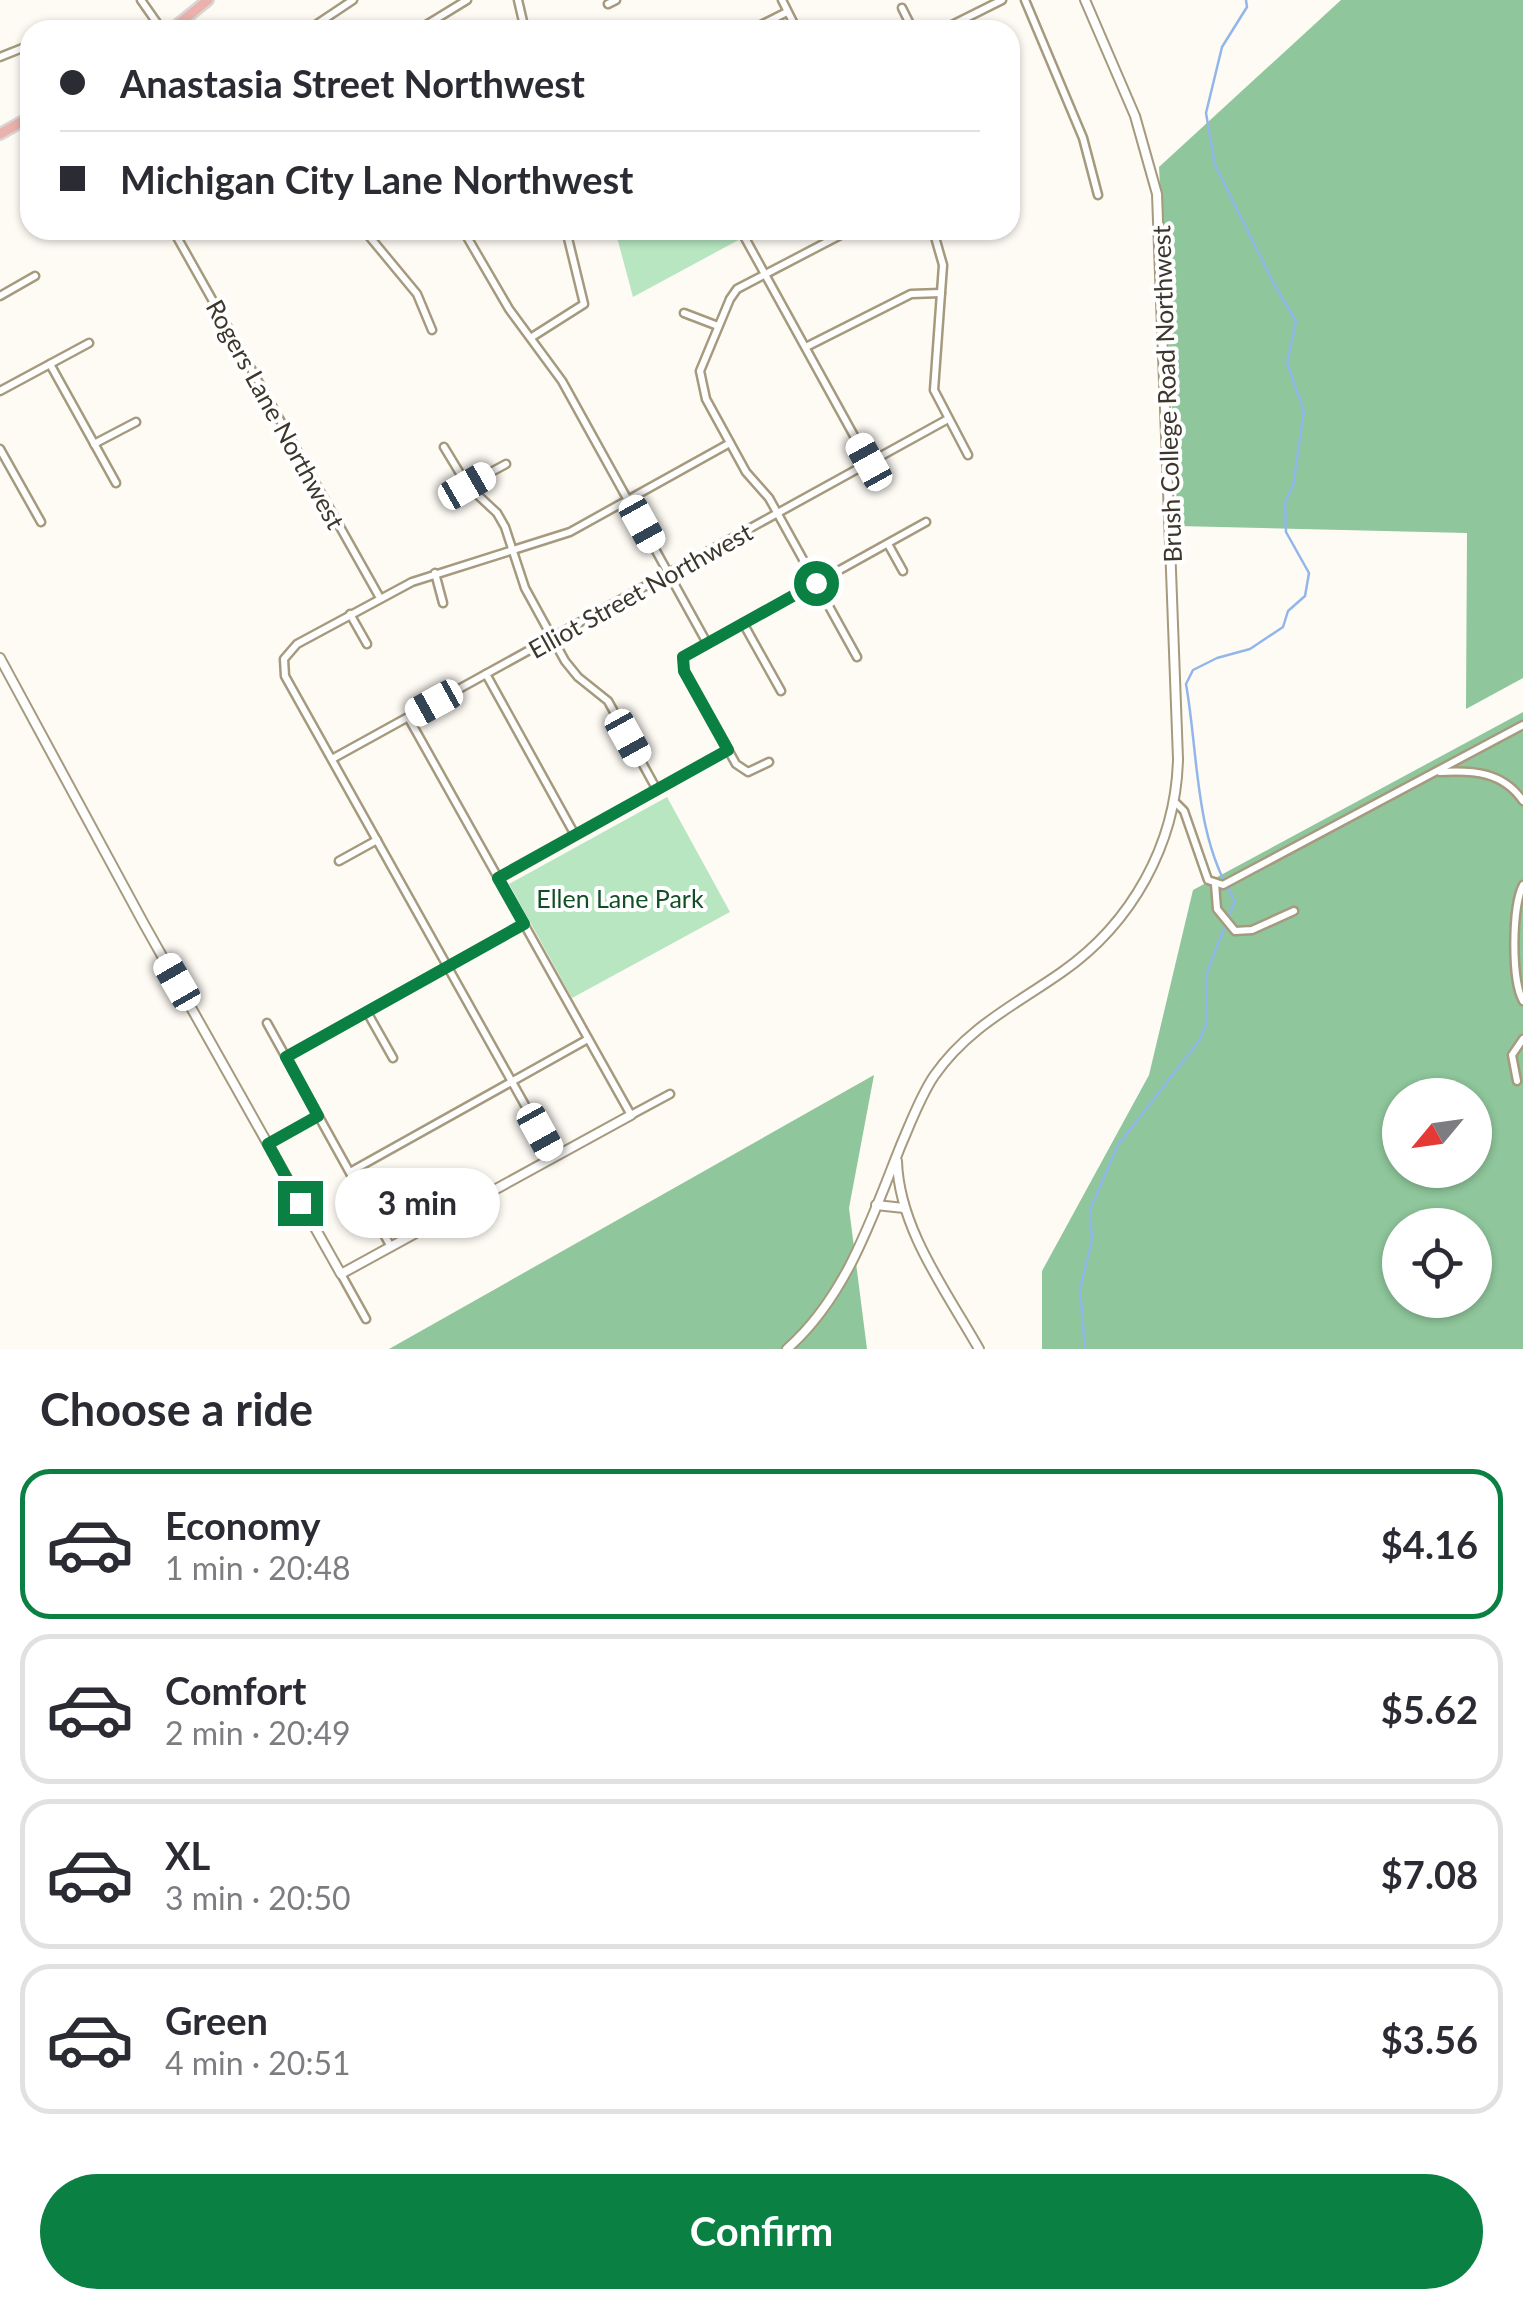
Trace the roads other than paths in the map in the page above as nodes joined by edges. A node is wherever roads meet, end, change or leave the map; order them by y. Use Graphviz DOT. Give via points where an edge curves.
graph roads {
  1 [pos="208,0"];
  2 [pos="352,0"];
  3 [pos="467,0"];
  4 [pos="782,0"];
  5 [pos="1002,0"];
  6 [pos="1025,0"];
  7 [pos="1085,0"];
  8 [pos="902,8"];
  9 [pos="788,12"];
  10 [pos="185,19"];
  11 [pos="323,20"];
  12 [pos="434,20"];
  13 [pos="772,20"];
  14 [pos="792,20"];
  15 [pos="908,20"];
  16 [pos="963,20"];
  17 [pos="1098,195"];
  18 [pos="178,240"];
  19 [pos="372,240"];
  20 [pos="469,240"];
  21 [pos="568,240"];
  22 [pos="746,240"];
  23 [pos="831,240"];
  24 [pos="936,240"];
  25 [pos="765,274"];
  26 [pos="35,276"];
  27 [pos="941,293"];
  28 [pos="0,296"];
  29 [pos="684,313"];
  30 [pos="718,326"];
  31 [pos="432,330"];
  32 [pos="532,337"];
  33 [pos="89,343"];
  34 [pos="806,348"];
  35 [pos="50,364"];
  36 [pos="0,391"];
  37 [pos="948,419"];
  38 [pos="136,422"];
  39 [pos="730,443"];
  40 [pos="94,444"];
  41 [pos="444,447"];
  42 [pos="0,449"];
  43 [pos="968,454"];
  44 [pos="869,462"];
  45 [pos="506,464"];
  46 [pos="116,483"];
  47 [pos="467,486"];
  48 [pos="628,500"];
  49 [pos="778,514"];
  50 [pos="40,522"];
  51 [pos="926,522"];
  52 [pos="888,544"];
  53 [pos="512,551"];
  54 [pos="903,570"];
  55 [pos="435,573"];
  56 [pos="669,574"];
  57 [pos="816,583"];
  58 [pos="380,598"];
  59 [pos="443,603"];
  60 [pos="350,614"];
  61 [pos="743,623"];
  62 [pos="552,638"];
  63 [pos="707,643"];
  64 [pos="367,644"];
  65 [pos="858,657"];
  66 [pos="0,658"];
  67 [pos="486,674"];
  68 [pos="780,691"];
  69 [pos="408,717"];
  70 [pos="1523,724"];
  71 [pos="728,750"];
  72 [pos="332,759"];
  73 [pos="769,762"];
  74 [pos="1434,772"];
  75 [pos="657,790"];
  76 [pos="1174,801"];
  77 [pos="1523,801"];
  78 [pos="575,836"];
  79 [pos="377,840"];
  80 [pos="339,861"];
  81 [pos="498,878"];
  82 [pos="1214,884"];
  83 [pos="1523,885"];
  84 [pos="1294,911"];
  85 [pos="524,924"];
  86 [pos="448,966"];
  87 [pos="1523,1001"];
  88 [pos="367,1012"];
  89 [pos="267,1023"];
  90 [pos="1523,1038"];
  91 [pos="588,1039"];
  92 [pos="286,1057"];
  93 [pos="393,1058"];
  94 [pos="1517,1080"];
  95 [pos="512,1082"];
  96 [pos="670,1094"];
  97 [pos="631,1115"];
  98 [pos="318,1116"];
  99 [pos="268,1144"];
  100 [pos="554,1157"];
  101 [pos="897,1157"];
  102 [pos="350,1172"];
  103 [pos="876,1205"];
  104 [pos="904,1208"];
  105 [pos="390,1247"];
  106 [pos="341,1274"];
  107 [pos="366,1319"];
  108 [pos="787,1349"];
  109 [pos="979,1349"];
  1 -- 10 [label="main road"];
  2 -- 11 [label="street"];
  3 -- 12 [label="street"];
  4 -- 9 [label="street"];
  5 -- 16 [label="street"];
  6 -- 17 [label="street" via="1083,138"];
  7 -- 76 [label="street, Brush College Road Northwest" via="1135,116 1157,194 1178,729"];
  8 -- 15 [label="street"];
  9 -- 13 [label="street"];
  9 -- 14 [label="street"];
  18 -- 58 [label="street, Rogers Lane Northwest"];
  19 -- 31 [label="street" via="418,294"];
  20 -- 32 [label="street"];
  21 -- 32 [label="street" via="584,304"];
  22 -- 25 [label="street"];
  23 -- 25 [label="street"];
  24 -- 27 [label="street"];
  25 -- 30 [label="street" via="738,289"];
  25 -- 34 [label="street"];
  26 -- 28 [label="street"];
  27 -- 34 [label="street" via="911,294"];
  27 -- 37 [label="street" via="934,390"];
  29 -- 30 [label="street"];
  30 -- 39 [label="street" via="700,370"];
  32 -- 48 [label="street"];
  33 -- 35 [label="street"];
  34 -- 44 [label="street"];
  35 -- 36 [label="street"];
  35 -- 40 [label="street"];
  37 -- 43 [label="street"];
  37 -- 44 [label="street, Elliot Street Northwest"];
  38 -- 40 [label="street"];
  39 -- 48 [label="street"];
  39 -- 49 [label="street"];
  40 -- 46 [label="street"];
  41 -- 47 [label="street"];
  42 -- 50 [label="street"];
  44 -- 49 [label="street, Elliot Street Northwest"];
  45 -- 47 [label="street"];
  47 -- 53 [label="street" via="497,513"];
  48 -- 53 [label="street" via="554,539"];
  48 -- 56 [label="street"];
  49 -- 56 [label="street, Elliot Street Northwest"];
  49 -- 57 [label="street"];
  51 -- 52 [label="street"];
  52 -- 54 [label="street"];
  52 -- 57 [label="street"];
  53 -- 55 [label="street"];
  53 -- 62 [label="street"];
  55 -- 58 [label="street"];
  55 -- 59 [label="street"];
  56 -- 62 [label="street, Elliot Street Northwest"];
  56 -- 63 [label="street"];
  57 -- 61 [label="street"];
  57 -- 65 [label="street"];
  58 -- 60 [label="street"];
  60 -- 64 [label="street"];
  60 -- 72 [label="street" via="284,658 285,676"];
  61 -- 63 [label="street"];
  61 -- 68 [label="street"];
  62 -- 67 [label="street, Elliot Street Northwest"];
  62 -- 75 [label="street" via="571,670 608,701"];
  63 -- 71 [label="street" via="682,662"];
  66 -- 99 [label="street"];
  67 -- 69 [label="street, Elliot Street Northwest"];
  67 -- 78 [label="street"];
  69 -- 72 [label="street, Elliot Street Northwest"];
  69 -- 81 [label="street"];
  70 -- 74 [label="street"];
  71 -- 73 [label="street" via="743,772"];
  71 -- 75 [label="street"];
  72 -- 79 [label="street"];
  74 -- 77 [label="street" via="1504,780"];
  74 -- 82 [label="street" via="1227,883"];
  75 -- 78 [label="street"];
  76 -- 82 [label="street, Brush College Road Northwest"];
  76 -- 101 [label="street, Brush College Road Northwest" via="1150,872 1116,923 1080,958 964,1040 932,1079"];
  78 -- 81 [label="street"];
  79 -- 80 [label="street"];
  79 -- 86 [label="street"];
  81 -- 85 [label="street"];
  82 -- 84 [label="street, Brush College Road Northwest" via="1217,909 1235,931"];
  83 -- 87 [label="street" via="1514,965"];
  85 -- 86 [label="street"];
  85 -- 91 [label="street"];
  86 -- 88 [label="street"];
  86 -- 95 [label="street"];
  88 -- 92 [label="street"];
  88 -- 93 [label="street"];
  89 -- 92 [label="street"];
  90 -- 94 [label="street" via="1512,1055"];
  91 -- 95 [label="street"];
  91 -- 97 [label="street"];
  92 -- 98 [label="street"];
  95 -- 100 [label="street"];
  95 -- 102 [label="street"];
  96 -- 97 [label="street"];
  97 -- 100 [label="street"];
  98 -- 99 [label="street"];
  98 -- 102 [label="street"];
  99 -- 106 [label="street"];
  100 -- 105 [label="street"];
  101 -- 103 [label="street, Brush College Road Northwest"];
  101 -- 104 [label="street"];
  102 -- 105 [label="street"];
  103 -- 104 [label="street"];
  103 -- 108 [label="street, Brush College Road Northwest" via="837,1290"];
  104 -- 109 [label="street"];
  105 -- 106 [label="street"];
  106 -- 107 [label="street"];
}
